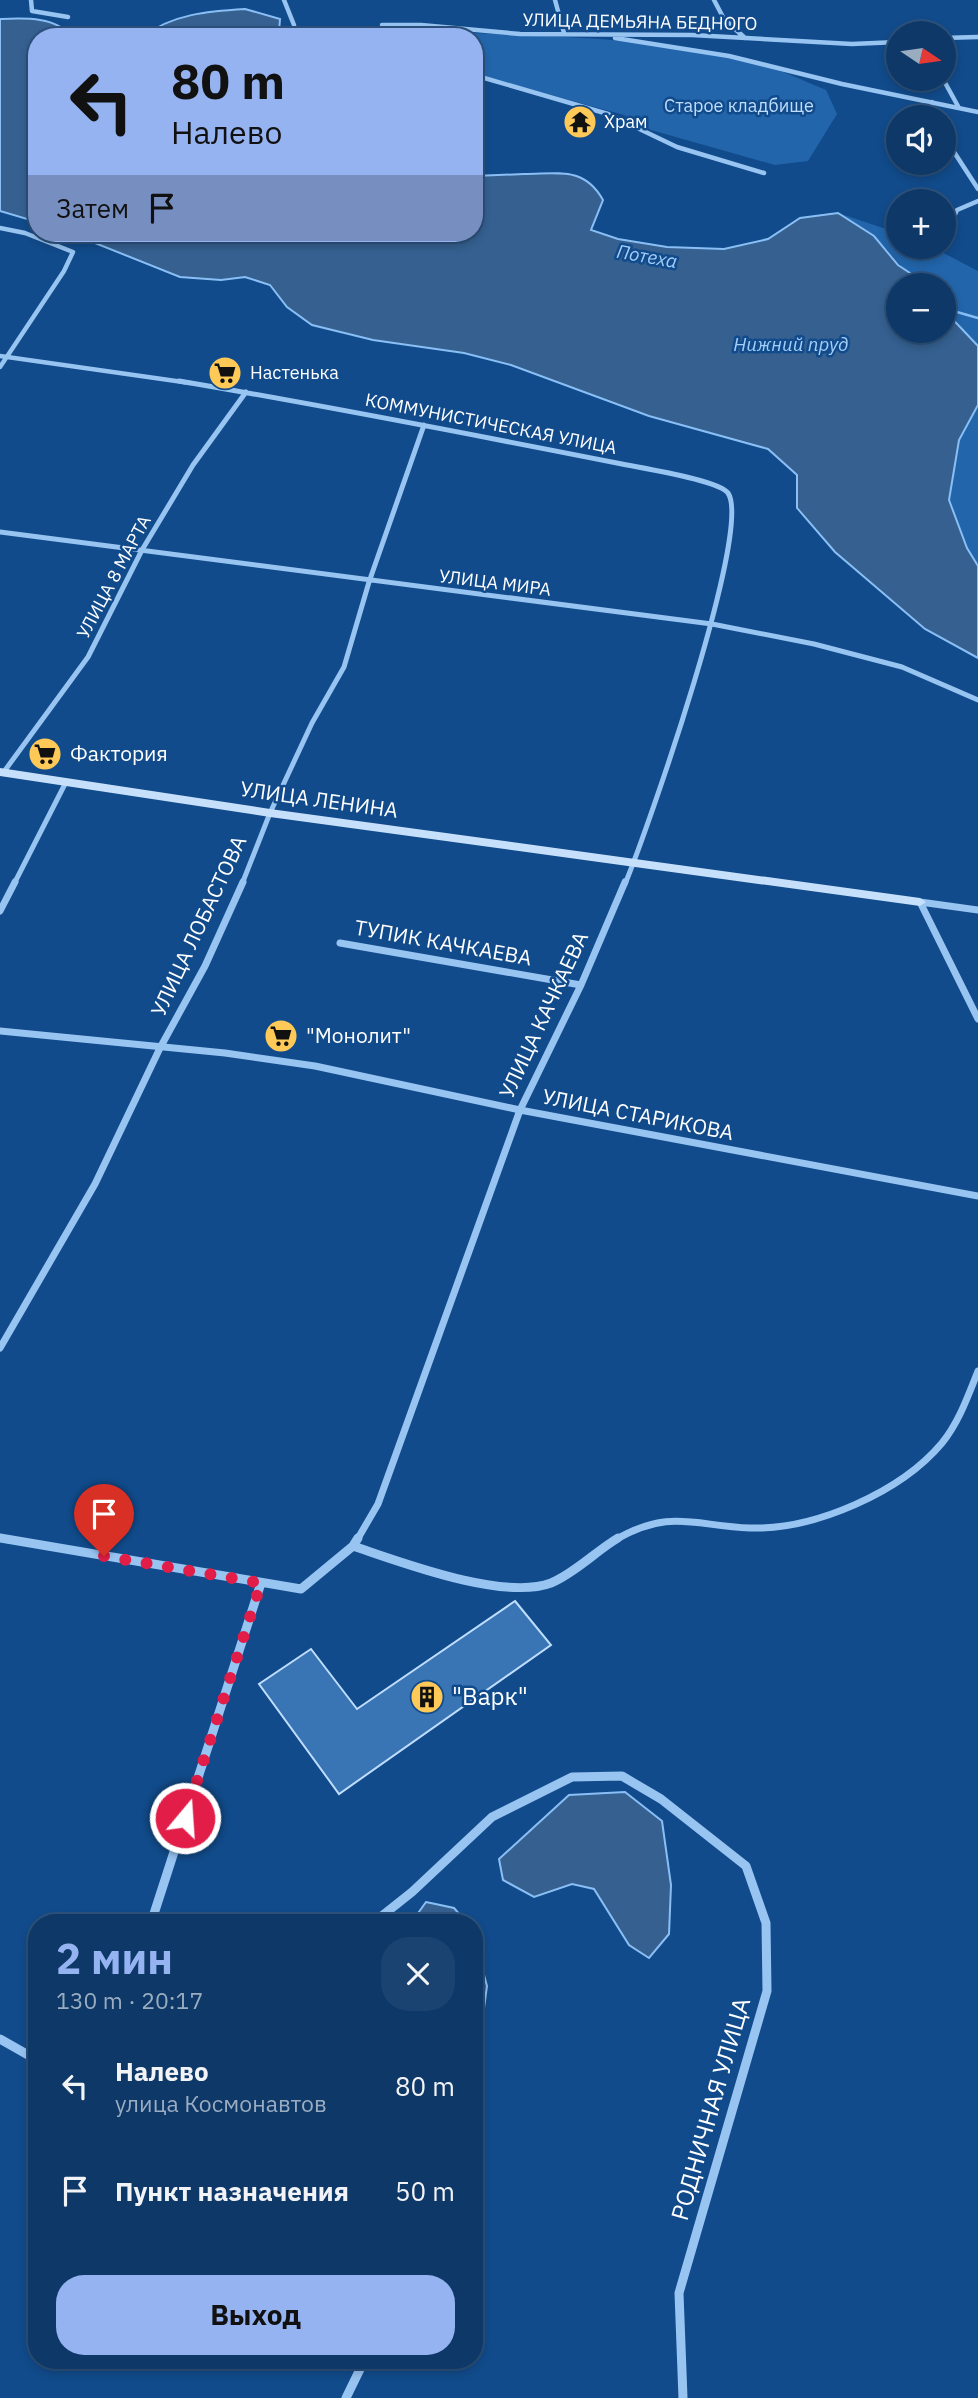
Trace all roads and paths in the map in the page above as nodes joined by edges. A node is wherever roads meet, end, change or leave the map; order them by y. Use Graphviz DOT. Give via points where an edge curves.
graph roads {
  1 [pos="31,0"];
  2 [pos="284,0"];
  3 [pos="555,0"];
  4 [pos="714,0"];
  5 [pos="68,18"];
  6 [pos="294,25"];
  7 [pos="382,25"];
  8 [pos="450,28"];
  9 [pos="483,30"];
  10 [pos="564,33"];
  11 [pos="580,34"];
  12 [pos="978,37"];
  13 [pos="746,38"];
  14 [pos="956,38"];
  15 [pos="886,42"];
  16 [pos="483,78"];
  17 [pos="950,91"];
  18 [pos="932,102"];
  19 [pos="931,105"];
  20 [pos="959,108"];
  21 [pos="978,112"];
  22 [pos="956,155"];
  23 [pos="764,173"];
  24 [pos="978,189"];
  25 [pos="978,201"];
  26 [pos="956,213"];
  27 [pos="0,228"];
  28 [pos="28,234"];
  29 [pos="48,242"];
  30 [pos="0,356"];
  31 [pos="7,357"];
  32 [pos="0,367"];
  33 [pos="246,392"];
  34 [pos="424,425"];
  35 [pos="726,490"];
  36 [pos="0,532"];
  37 [pos="142,550"];
  38 [pos="369,582"];
  39 [pos="712,624"];
  40 [pos="978,700"];
  41 [pos="2,772"];
  42 [pos="66,782"];
  43 [pos="270,813"];
  44 [pos="634,862"];
  45 [pos="920,902"];
  46 [pos="978,910"];
  47 [pos="0,911"];
  48 [pos="340,943"];
  49 [pos="581,985"];
  50 [pos="978,1019"];
  51 [pos="0,1031"];
  52 [pos="160,1048"];
  53 [pos="520,1110"];
  54 [pos="978,1196"];
  55 [pos="0,1348"];
  56 [pos="978,1371"];
  57 [pos="0,1538"];
  58 [pos="353,1546"];
  59 [pos="261,1583"];
  60 [pos="154,1914"];
  61 [pos="384,1914"];
  62 [pos="0,2039"];
  63 [pos="28,2055"];
  64 [pos="360,2369"];
  65 [pos="346,2398"];
  66 [pos="683,2398"];
  1 -- 5 [label="street" via="32,11"];
  2 -- 6 [label="street"];
  3 -- 10 [label="street"];
  4 -- 13 [label="street" via="724,19"];
  7 -- 8 [label="street, УЛИЦА ДЕМЬЯНА БЕДНОГО"];
  9 -- 10 [label="street, УЛИЦА ДЕМЬЯНА БЕДНОГО"];
  10 -- 11 [label="street, УЛИЦА ДЕМЬЯНА БЕДНОГО"];
  11 -- 13 [label="street, УЛИЦА ДЕМЬЯНА БЕДНОГО"];
  11 -- 18 [label="street" via="729,56"];
  12 -- 14 [label="street"];
  13 -- 15 [label="street, УЛИЦА ДЕМЬЯНА БЕДНОГО"];
  16 -- 23 [label="street" via="608,114 677,147"];
  17 -- 20 [label="street"];
  18 -- 19 [label="street"];
  18 -- 20 [label="street"];
  20 -- 21 [label="street"];
  22 -- 24 [label="street"];
  25 -- 26 [label="street"];
  27 -- 28 [label="street"];
  29 -- 31 [label="street" via="73,252"];
  30 -- 31 [label="street, КОММУНИСТИЧЕСКАЯ УЛИЦА"];
  31 -- 32 [label="street"];
  31 -- 33 [label="street, КОММУНИСТИЧЕСКАЯ УЛИЦА"];
  33 -- 34 [label="street, КОММУНИСТИЧЕСКАЯ УЛИЦА"];
  33 -- 37 [label="street, УЛИЦА 8 МАРТА" via="193,465"];
  34 -- 35 [label="street, КОММУНИСТИЧЕСКАЯ УЛИЦА" via="696,479"];
  34 -- 38 [label="street, УЛИЦА ЛОБАСТОВА"];
  35 -- 39 [label="street, УЛИЦА КАЧКАЕВА" via="731,532"];
  36 -- 37 [label="street, УЛИЦА МИРА"];
  37 -- 38 [label="street, УЛИЦА МИРА"];
  37 -- 41 [label="street, УЛИЦА 8 МАРТА" via="88,657"];
  38 -- 39 [label="street, УЛИЦА МИРА"];
  38 -- 43 [label="street, УЛИЦА ЛОБАСТОВА" via="344,667"];
  39 -- 40 [label="street, УЛИЦА МИРА" via="902,667"];
  39 -- 44 [label="street, УЛИЦА КАЧКАЕВА"];
  41 -- 42 [label="street, УЛИЦА ЛЕНИНА"];
  42 -- 43 [label="street, УЛИЦА ЛЕНИНА"];
  42 -- 47 [label="street"];
  43 -- 44 [label="street, УЛИЦА ЛЕНИНА"];
  43 -- 52 [label="street, УЛИЦА ЛОБАСТОВА" via="205,966"];
  44 -- 45 [label="street, УЛИЦА ЛЕНИНА"];
  44 -- 49 [label="street, УЛИЦА КАЧКАЕВА"];
  45 -- 46 [label="street"];
  45 -- 50 [label="street"];
  48 -- 49 [label="street, ТУПИК КАЧКАЕВА"];
  49 -- 53 [label="street, УЛИЦА КАЧКАЕВА"];
  51 -- 52 [label="street, УЛИЦА СТАРИКОВА"];
  52 -- 53 [label="street, УЛИЦА СТАРИКОВА" via="315,1066"];
  52 -- 55 [label="street, УЛИЦА ЛОБАСТОВА" via="95,1184"];
  53 -- 54 [label="street, УЛИЦА СТАРИКОВА"];
  53 -- 58 [label="street, УЛИЦА КАЧКАЕВА" via="378,1504"];
  56 -- 58 [label="street" via="943,1442 921,1465 860,1502 814,1518 764,1528 660,1521 634,1529 550,1584 520,1588 415,1567"];
  57 -- 59 [label="street"];
  58 -- 59 [label="street, УЛИЦА КАЧКАЕВА" via="301,1589"];
  59 -- 60 [label="street"];
  61 -- 66 [label="street, РОДНИЧНАЯ УЛИЦА" via="492,1816 572,1777 622,1776 661,1799 746,1866 766,1923 767,1991 679,2293"];
  62 -- 63 [label="street"];
  64 -- 65 [label="street"];
}
